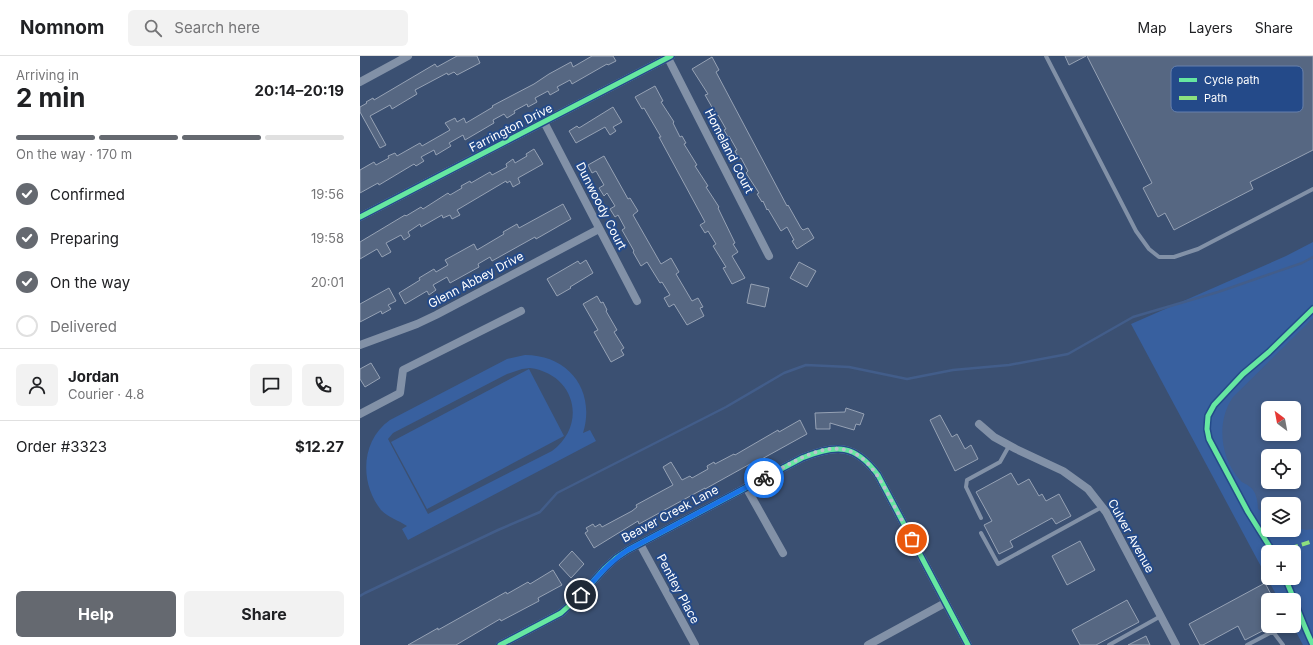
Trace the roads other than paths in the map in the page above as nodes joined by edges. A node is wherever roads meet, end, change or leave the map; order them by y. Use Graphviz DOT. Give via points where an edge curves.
graph roads {
  1 [pos="408,56"];
  2 [pos="1046,56"];
  3 [pos="669,57"];
  4 [pos="360,82"];
  5 [pos="544,122"];
  6 [pos="1313,189"];
  7 [pos="360,217"];
  8 [pos="599,229"];
  9 [pos="769,256"];
  10 [pos="637,301"];
  11 [pos="521,311"];
  12 [pos="360,345"];
  13 [pos="360,414"];
  14 [pos="979,424"];
  15 [pos="1009,446"];
  16 [pos="746,487"];
  17 [pos="1102,507"];
  18 [pos="981,518"];
  19 [pos="981,533"];
  20 [pos="640,544"];
  21 [pos="783,553"];
  22 [pos="945,603"];
  23 [pos="1161,616"];
  24 [pos="500,645"];
  25 [pos="695,645"];
  26 [pos="868,645"];
  27 [pos="968,645"];
  28 [pos="1109,645"];
  29 [pos="1176,645"];
  30 [pos="1247,645"];
  31 [pos="1283,645"];
  1 -- 4 [label="street"];
  2 -- 6 [label="lane" via="1136,231 1149,249 1159,257 1174,257 1198,249"];
  3 -- 5 [label="street, Farrington Drive"];
  3 -- 9 [label="street, Homeland Court"];
  5 -- 7 [label="street, Farrington Drive"];
  5 -- 8 [label="street, Dunwoody Court"];
  8 -- 10 [label="street, Dunwoody Court"];
  8 -- 12 [label="street, Glenn Abbey Drive" via="436,315"];
  11 -- 13 [label="street" via="403,370 400,393"];
  14 -- 15 [label="street, Culver Avenue"];
  15 -- 17 [label="street, Culver Avenue" via="1070,475 1088,490"];
  15 -- 18 [label="lane" via="1000,462 967,480 966,487"];
  16 -- 20 [label="street, Beaver Creek Lane"];
  16 -- 21 [label="street"];
  16 -- 22 [label="street, Beaver Creek Lane" via="817,452 839,449 861,456 878,475"];
  17 -- 19 [label="lane" via="998,564"];
  17 -- 23 [label="street, Culver Avenue"];
  20 -- 24 [label="street, Beaver Creek Lane" via="604,568 581,595 561,613"];
  20 -- 25 [label="street, Pentley Place"];
  22 -- 26 [label="street"];
  22 -- 27 [label="street"];
  23 -- 28 [label="lane"];
  23 -- 29 [label="street, Culver Avenue"];
  30 -- 31 [label="lane" via="1270,633 1274,633"];
}
